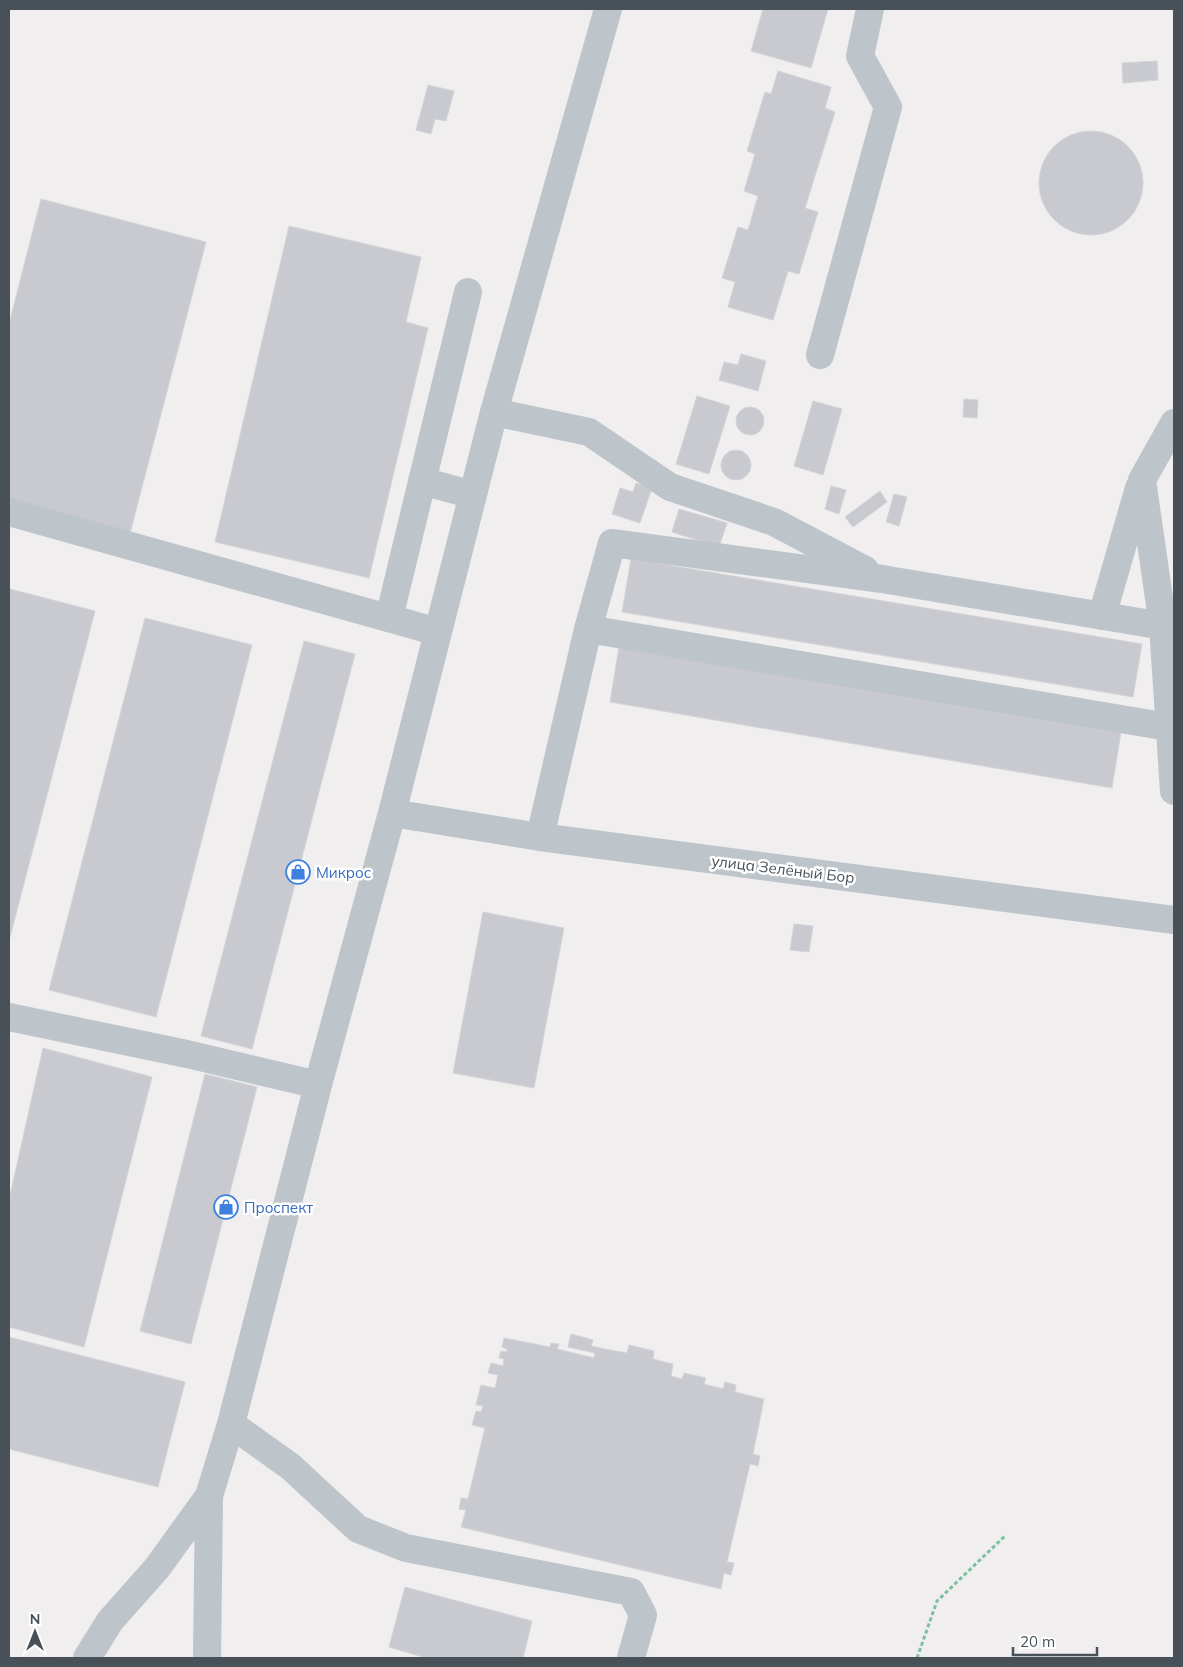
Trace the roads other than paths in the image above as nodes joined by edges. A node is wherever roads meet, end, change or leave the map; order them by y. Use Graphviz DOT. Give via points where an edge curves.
graph roads {
  1 [pos="608,9"];
  2 [pos="870,9"];
  3 [pos="468,292"];
  4 [pos="820,355"];
  5 [pos="494,412"];
  6 [pos="1174,423"];
  7 [pos="1142,480"];
  8 [pos="422,481"];
  9 [pos="473,495"];
  10 [pos="9,512"];
  11 [pos="882,579"];
  12 [pos="1102,616"];
  13 [pos="389,618"];
  14 [pos="1163,626"];
  15 [pos="588,629"];
  16 [pos="438,632"];
  17 [pos="1168,727"];
  18 [pos="1174,791"];
  19 [pos="392,813"];
  20 [pos="540,837"];
  21 [pos="1174,920"];
  22 [pos="9,1017"];
  23 [pos="318,1085"];
  24 [pos="230,1424"];
  25 [pos="209,1496"];
  26 [pos="87,1658"];
  27 [pos="207,1658"];
  28 [pos="631,1658"];
  1 -- 5 [label="street"];
  2 -- 4 [label="street" via="860,56 888,106"];
  3 -- 8 [label="street"];
  5 -- 9 [label="street"];
  5 -- 11 [label="street" via="589,432 670,487 774,522"];
  6 -- 7 [label="street"];
  7 -- 12 [label="street"];
  7 -- 14 [label="street"];
  8 -- 9 [label="street"];
  8 -- 13 [label="street"];
  9 -- 16 [label="street"];
  10 -- 13 [label="street"];
  11 -- 12 [label="street"];
  11 -- 15 [label="street" via="612,543"];
  12 -- 14 [label="street"];
  13 -- 16 [label="street"];
  14 -- 17 [label="street"];
  15 -- 17 [label="street"];
  15 -- 20 [label="street"];
  16 -- 19 [label="street"];
  17 -- 18 [label="street"];
  19 -- 20 [label="street, улица Зелёный Бор"];
  19 -- 23 [label="street"];
  20 -- 21 [label="street, улица Зелёный Бор"];
  22 -- 23 [label="street"];
  23 -- 24 [label="street"];
  24 -- 25 [label="street"];
  24 -- 28 [label="street" via="291,1467 358,1530 406,1548 631,1592 642,1615"];
  25 -- 26 [label="street" via="158,1568 110,1621"];
  25 -- 27 [label="street"];
}
